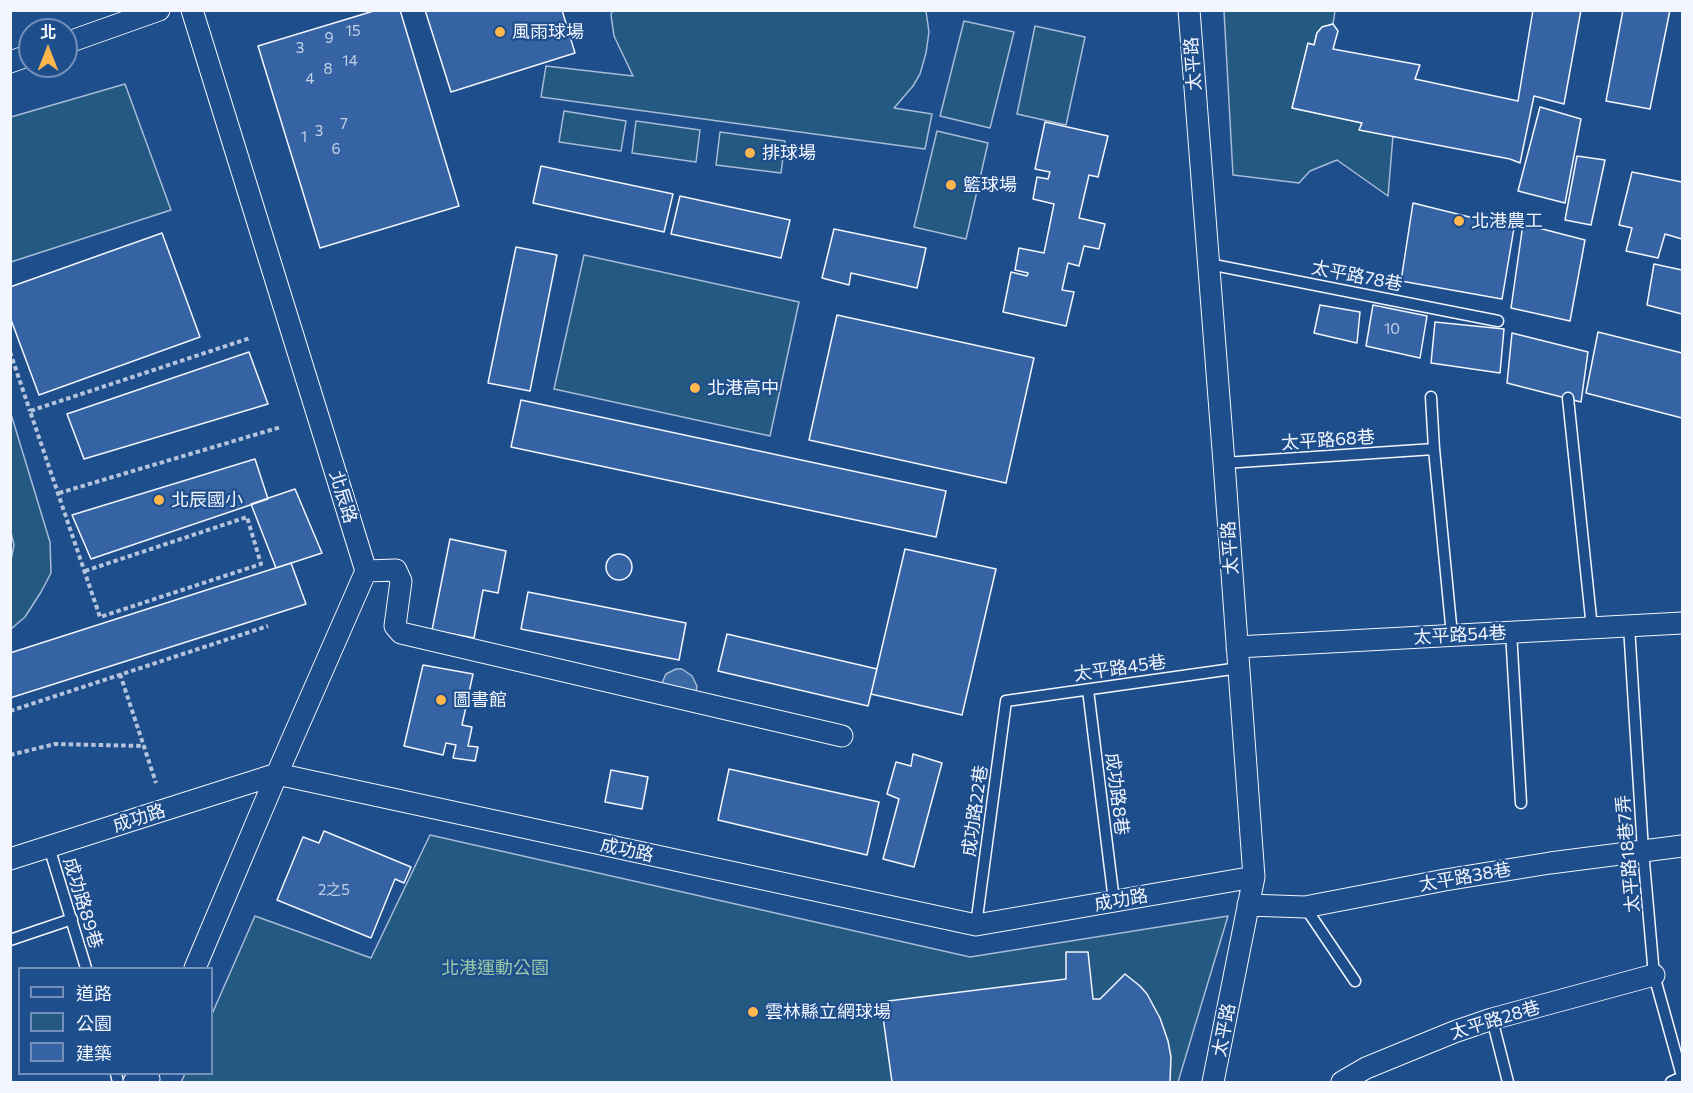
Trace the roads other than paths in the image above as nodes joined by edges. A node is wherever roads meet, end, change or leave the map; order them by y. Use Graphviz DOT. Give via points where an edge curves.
graph roads {
  1 [pos="159,10"];
  2 [pos="192,10"];
  3 [pos="1189,10"];
  4 [pos="78,39"];
  5 [pos="1209,264"];
  6 [pos="1498,321"];
  7 [pos="1431,397"];
  8 [pos="1568,399"];
  9 [pos="1434,449"];
  10 [pos="1224,463"];
  11 [pos="366,571"];
  12 [pos="1683,623"];
  13 [pos="1629,626"];
  14 [pos="1592,628"];
  15 [pos="1511,632"];
  16 [pos="1452,635"];
  17 [pos="1238,647"];
  18 [pos="1239,668"];
  19 [pos="1088,690"];
  20 [pos="1006,701"];
  21 [pos="842,736"];
  22 [pos="277,774"];
  23 [pos="1521,802"];
  24 [pos="1683,846"];
  25 [pos="49,847"];
  26 [pos="1643,851"];
  27 [pos="10,859"];
  28 [pos="1254,878"];
  29 [pos="1114,901"];
  30 [pos="1248,905"];
  31 [pos="1305,907"];
  32 [pos="72,920"];
  33 [pos="976,925"];
  34 [pos="10,940"];
  35 [pos="85,967"];
  36 [pos="196,967"];
  37 [pos="1654,975"];
  38 [pos="1355,981"];
  39 [pos="1492,1019"];
  40 [pos="1683,1076"];
  41 [pos="1214,1083"];
  42 [pos="1342,1083"];
  43 [pos="1508,1083"];
  44 [pos="1671,1083"];
  1 -- 4 [label="street"];
  2 -- 11 [label="street, 北辰路"];
  3 -- 5 [label="street, 太平路"];
  5 -- 6 [label="lane, 太平路78巷"];
  5 -- 10 [label="street, 太平路"];
  7 -- 9 [label="lane"];
  8 -- 14 [label="lane"];
  9 -- 10 [label="lane, 太平路68巷"];
  9 -- 16 [label="lane"];
  10 -- 17 [label="street, 太平路"];
  11 -- 21 [label="street" via="396,570 401,581 395,626 401,633"];
  11 -- 22 [label="street"];
  12 -- 13 [label="street, 太平路54巷"];
  13 -- 14 [label="street, 太平路54巷"];
  13 -- 26 [label="lane, 太平路18巷7弄"];
  14 -- 15 [label="street, 太平路54巷"];
  15 -- 16 [label="street, 太平路54巷"];
  15 -- 23 [label="lane"];
  16 -- 17 [label="street, 太平路54巷"];
  17 -- 18 [label="street, 太平路"];
  18 -- 19 [label="lane, 太平路45巷"];
  18 -- 28 [label="street, 太平路"];
  19 -- 20 [label="lane, 太平路45巷"];
  19 -- 29 [label="lane, 成功路8巷"];
  20 -- 33 [label="lane, 成功路22巷"];
  22 -- 25 [label="street, 成功路"];
  22 -- 33 [label="street, 成功路"];
  22 -- 36 [label="street"];
  24 -- 26 [label="street, 太平路38巷"];
  25 -- 27 [label="street, 成功路"];
  25 -- 32 [label="lane, 成功路89巷"];
  26 -- 31 [label="street, 太平路38巷" via="1468,876"];
  26 -- 37 [label="lane, 太平路18巷7弄"];
  28 -- 29 [label="street, 成功路"];
  28 -- 30 [label="street, 太平路"];
  29 -- 33 [label="street, 成功路"];
  30 -- 31 [label="street, 太平路38巷"];
  30 -- 41 [label="street, 太平路"];
  31 -- 38 [label="lane"];
  32 -- 34 [label="lane"];
  32 -- 35 [label="lane, 成功路89巷"];
  37 -- 39 [label="street, 太平路28巷"];
  37 -- 40 [label="lane, 太平路18巷7弄"];
  39 -- 42 [label="street, 太平路28巷" via="1366,1068"];
  39 -- 43 [label="lane"];
  40 -- 44 [label="lane"];
}
